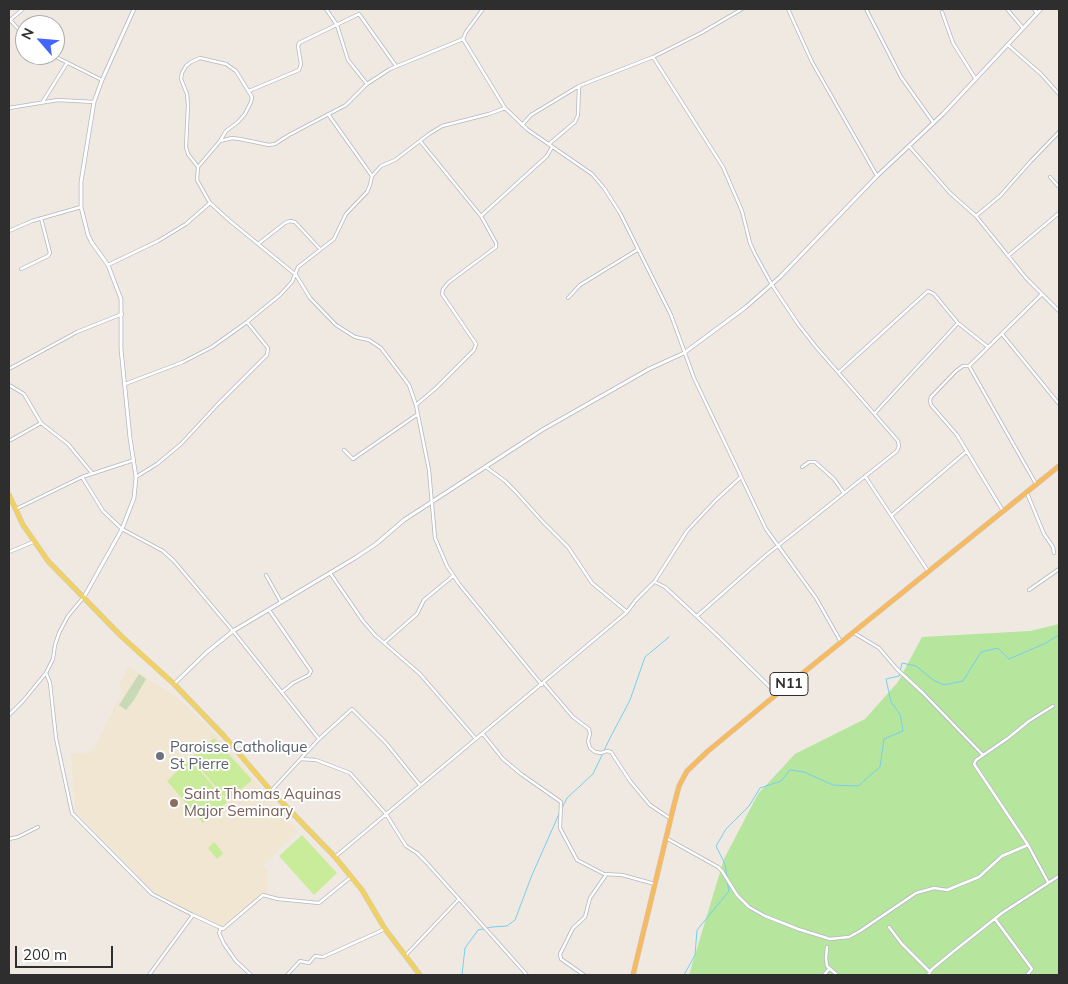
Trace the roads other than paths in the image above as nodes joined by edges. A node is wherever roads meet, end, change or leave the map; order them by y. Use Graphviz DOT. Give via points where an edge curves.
graph roads {
  1 [pos="23,9"];
  2 [pos="134,9"];
  3 [pos="326,9"];
  4 [pos="483,9"];
  5 [pos="742,9"];
  6 [pos="788,9"];
  7 [pos="866,9"];
  8 [pos="1007,9"];
  9 [pos="1034,9"];
  10 [pos="1041,9"];
  11 [pos="942,12"];
  12 [pos="1037,13"];
  13 [pos="9,20"];
  14 [pos="337,25"];
  15 [pos="1023,28"];
  16 [pos="463,39"];
  17 [pos="1007,44"];
  18 [pos="653,57"];
  19 [pos="67,63"];
  20 [pos="396,66"];
  21 [pos="975,78"];
  22 [pos="102,80"];
  23 [pos="367,84"];
  24 [pos="579,86"];
  25 [pos="249,91"];
  26 [pos="1059,94"];
  27 [pos="94,102"];
  28 [pos="42,103"];
  29 [pos="9,108"];
  30 [pos="505,108"];
  31 [pos="328,114"];
  32 [pos="934,122"];
  33 [pos="522,125"];
  34 [pos="1059,132"];
  35 [pos="420,141"];
  36 [pos="220,142"];
  37 [pos="549,144"];
  38 [pos="908,146"];
  39 [pos="552,147"];
  40 [pos="198,167"];
  41 [pos="372,176"];
  42 [pos="877,176"];
  43 [pos="1050,177"];
  44 [pos="1059,187"];
  45 [pos="210,203"];
  46 [pos="80,208"];
  47 [pos="1059,213"];
  48 [pos="481,216"];
  49 [pos="976,216"];
  50 [pos="41,218"];
  51 [pos="9,231"];
  52 [pos="258,244"];
  53 [pos="320,249"];
  54 [pos="637,250"];
  55 [pos="1008,256"];
  56 [pos="108,266"];
  57 [pos="21,269"];
  58 [pos="296,275"];
  59 [pos="772,285"];
  60 [pos="1042,294"];
  61 [pos="568,298"];
  62 [pos="1059,311"];
  63 [pos="122,314"];
  64 [pos="247,322"];
  65 [pos="958,324"];
  66 [pos="1002,334"];
  67 [pos="988,347"];
  68 [pos="684,353"];
  69 [pos="968,366"];
  70 [pos="9,369"];
  71 [pos="839,372"];
  72 [pos="125,384"];
  73 [pos="9,385"];
  74 [pos="1059,404"];
  75 [pos="416,405"];
  76 [pos="875,413"];
  77 [pos="418,414"];
  78 [pos="40,423"];
  79 [pos="9,441"];
  80 [pos="344,450"];
  81 [pos="967,451"];
  82 [pos="134,460"];
  83 [pos="1059,466"];
  84 [pos="486,467"];
  85 [pos="802,467"];
  86 [pos="92,473"];
  87 [pos="865,476"];
  88 [pos="82,477"];
  89 [pos="136,477"];
  90 [pos="741,477"];
  91 [pos="1036,485"];
  92 [pos="844,492"];
  93 [pos="1027,493"];
  94 [pos="9,495"];
  95 [pos="432,501"];
  96 [pos="16,509"];
  97 [pos="1004,511"];
  98 [pos="892,515"];
  99 [pos="122,530"];
  100 [pos="33,542"];
  101 [pos="778,546"];
  102 [pos="9,552"];
  103 [pos="1054,553"];
  104 [pos="1059,570"];
  105 [pos="929,572"];
  106 [pos="330,573"];
  107 [pos="266,575"];
  108 [pos="453,576"];
  109 [pos="655,581"];
  110 [pos="1029,590"];
  111 [pos="84,598"];
  112 [pos="281,602"];
  113 [pos="269,609"];
  114 [pos="627,612"];
  115 [pos="697,616"];
  116 [pos="233,631"];
  117 [pos="853,633"];
  118 [pos="842,642"];
  119 [pos="384,643"];
  120 [pos="46,673"];
  121 [pos="174,684"];
  122 [pos="543,684"];
  123 [pos="282,692"];
  124 [pos="777,694"];
  125 [pos="1053,706"];
  126 [pos="9,715"];
  127 [pos="483,734"];
  128 [pos="319,739"];
  129 [pos="476,739"];
  130 [pos="983,755"];
  131 [pos="301,759"];
  132 [pos="420,785"];
  133 [pos="271,791"];
  134 [pos="386,814"];
  135 [pos="671,819"];
  136 [pos="38,827"];
  137 [pos="666,838"];
  138 [pos="9,839"];
  139 [pos="1028,845"];
  140 [pos="335,857"];
  141 [pos="606,875"];
  142 [pos="1059,876"];
  143 [pos="351,877"];
  144 [pos="1048,882"];
  145 [pos="655,884"];
  146 [pos="459,899"];
  147 [pos="193,915"];
  148 [pos="995,919"];
  149 [pos="889,927"];
  150 [pos="221,928"];
  151 [pos="385,929"];
  152 [pos="827,947"];
  153 [pos="405,956"];
  154 [pos="829,969"];
  155 [pos="929,974"];
  156 [pos="149,975"];
  157 [pos="251,975"];
  158 [pos="287,975"];
  159 [pos="420,975"];
  160 [pos="527,975"];
  161 [pos="584,975"];
  162 [pos="633,975"];
  163 [pos="824,975"];
  164 [pos="837,975"];
  165 [pos="1028,975"];
  1 -- 13 [label="street"];
  2 -- 22 [label="street"];
  3 -- 14 [label="street"];
  4 -- 16 [label="street"];
  5 -- 18 [label="street"];
  6 -- 42 [label="street" via="812,62"];
  7 -- 32 [label="street" via="901,77"];
  8 -- 15 [label="street"];
  9 -- 12 [label="street"];
  10 -- 12 [label="street"];
  11 -- 21 [label="street" via="953,43"];
  12 -- 15 [label="street"];
  14 -- 20 [label="street" via="359,14 362,16"];
  14 -- 23 [label="street" via="348,60"];
  14 -- 25 [label="street" via="299,43 299,70"];
  15 -- 17 [label="street"];
  16 -- 20 [label="street"];
  16 -- 30 [label="street"];
  17 -- 21 [label="street"];
  17 -- 26 [label="street"];
  18 -- 24 [label="street"];
  18 -- 59 [label="street" via="723,167 742,211 750,243"];
  19 -- 22 [label="street"];
  19 -- 28 [label="street"];
  20 -- 23 [label="street"];
  21 -- 32 [label="street"];
  22 -- 27 [label="street"];
  23 -- 31 [label="street" via="350,102"];
  24 -- 33 [label="street" via="531,115"];
  24 -- 37 [label="street" via="576,122"];
  25 -- 36 [label="street" via="252,97 249,106"];
  25 -- 40 [label="street" via="226,64 200,58 186,66 181,79 188,105 186,147"];
  27 -- 28 [label="street" via="58,100"];
  27 -- 46 [label="street"];
  28 -- 29 [label="street"];
  30 -- 33 [label="street"];
  30 -- 35 [label="street" via="442,126"];
  31 -- 36 [label="street" via="275,144 232,138"];
  31 -- 41 [label="street"];
  32 -- 38 [label="street"];
  33 -- 37 [label="street"];
  34 -- 49 [label="street" via="1000,196"];
  35 -- 41 [label="street" via="395,160 381,166"];
  35 -- 48 [label="street"];
  36 -- 40 [label="street"];
  37 -- 39 [label="street"];
  38 -- 42 [label="street"];
  38 -- 49 [label="street"];
  39 -- 48 [label="street" via="547,156"];
  39 -- 54 [label="street" via="592,174 604,188"];
  40 -- 45 [label="street" via="197,180"];
  41 -- 53 [label="street" via="366,192 346,214 334,239"];
  42 -- 59 [label="street"];
  43 -- 44 [label="street"];
  45 -- 52 [label="street"];
  45 -- 56 [label="street" via="158,241"];
  46 -- 50 [label="street"];
  46 -- 56 [label="street" via="92,243"];
  47 -- 55 [label="street"];
  48 -- 75 [label="street" via="496,247 449,282 442,294 476,344 474,350"];
  49 -- 55 [label="street"];
  50 -- 51 [label="street"];
  50 -- 57 [label="street" via="50,253"];
  52 -- 53 [label="street" via="290,221 295,222"];
  52 -- 58 [label="street"];
  53 -- 58 [label="street" via="298,267"];
  54 -- 61 [label="street" via="580,285"];
  54 -- 68 [label="street" via="671,315"];
  55 -- 60 [label="street"];
  56 -- 63 [label="street" via="121,299"];
  58 -- 64 [label="street" via="289,287"];
  58 -- 75 [label="street" via="310,298 336,324 355,337 381,348 408,385"];
  59 -- 68 [label="street"];
  59 -- 71 [label="street" via="798,324"];
  60 -- 62 [label="street"];
  60 -- 66 [label="street"];
  63 -- 70 [label="street" via="77,332"];
  63 -- 72 [label="street"];
  64 -- 72 [label="street" via="212,347 183,362"];
  64 -- 89 [label="street" via="268,348 267,355 187,438"];
  65 -- 67 [label="street"];
  65 -- 71 [label="street" via="928,291"];
  65 -- 76 [label="street"];
  66 -- 67 [label="street"];
  66 -- 74 [label="street"];
  67 -- 69 [label="street"];
  68 -- 84 [label="street" via="571,413"];
  68 -- 90 [label="street"];
  69 -- 81 [label="street" via="960,368 930,401"];
  69 -- 91 [label="street"];
  71 -- 76 [label="street"];
  72 -- 82 [label="street"];
  73 -- 78 [label="street" via="24,394"];
  75 -- 77 [label="street"];
  76 -- 87 [label="street" via="900,446"];
  77 -- 80 [label="street" via="353,459"];
  77 -- 95 [label="street"];
  78 -- 79 [label="street"];
  78 -- 86 [label="street" via="65,441"];
  81 -- 97 [label="street"];
  81 -- 98 [label="street"];
  82 -- 86 [label="street"];
  82 -- 89 [label="street"];
  83 -- 91 [label="highway, N11"];
  84 -- 95 [label="street"];
  84 -- 114 [label="street" via="505,480 568,546 592,583"];
  85 -- 92 [label="street" via="815,462"];
  86 -- 88 [label="street"];
  87 -- 92 [label="street"];
  87 -- 98 [label="street"];
  88 -- 96 [label="street"];
  88 -- 99 [label="street" via="103,511"];
  89 -- 99 [label="street" via="134,498"];
  90 -- 101 [label="street"];
  90 -- 109 [label="street" via="687,531"];
  91 -- 93 [label="highway, N11"];
  92 -- 101 [label="street"];
  93 -- 97 [label="highway, N11"];
  93 -- 103 [label="street"];
  94 -- 96 [label="main road"];
  95 -- 106 [label="street" via="376,544"];
  95 -- 108 [label="street" via="435,538"];
  96 -- 100 [label="main road"];
  97 -- 105 [label="highway, N11"];
  98 -- 105 [label="street"];
  99 -- 111 [label="street"];
  99 -- 116 [label="street" via="163,550"];
  100 -- 102 [label="street"];
  100 -- 111 [label="main road"];
  101 -- 115 [label="street"];
  101 -- 118 [label="street" via="816,598"];
  104 -- 110 [label="street"];
  105 -- 117 [label="highway, N11"];
  106 -- 112 [label="street"];
  106 -- 119 [label="street" via="363,621"];
  107 -- 112 [label="street"];
  108 -- 119 [label="street" via="424,600 417,614"];
  108 -- 122 [label="street"];
  109 -- 114 [label="street"];
  109 -- 115 [label="street"];
  111 -- 120 [label="street" via="68,616 59,633 53,660"];
  111 -- 121 [label="main road"];
  112 -- 113 [label="street"];
  113 -- 116 [label="street"];
  113 -- 123 [label="street" via="311,671 310,675"];
  114 -- 122 [label="street"];
  115 -- 124 [label="street"];
  116 -- 121 [label="street"];
  116 -- 123 [label="street"];
  117 -- 118 [label="highway, N11"];
  117 -- 130 [label="street" via="879,648"];
  118 -- 124 [label="highway, N11"];
  119 -- 129 [label="street" via="420,674"];
  120 -- 126 [label="street"];
  120 -- 147 [label="street" via="72,813 152,894"];
  121 -- 133 [label="main road"];
  122 -- 127 [label="street"];
  122 -- 135 [label="street" via="573,717 589,729 590,748 595,752 611,752 650,805"];
  123 -- 128 [label="street"];
  124 -- 135 [label="highway, N11" via="692,765 679,786"];
  125 -- 130 [label="street"];
  127 -- 129 [label="street"];
  127 -- 141 [label="street" via="503,759 560,801 560,828 577,860"];
  128 -- 131 [label="street"];
  128 -- 132 [label="street" via="350,710 354,710"];
  129 -- 132 [label="street"];
  130 -- 139 [label="street" via="974,764"];
  131 -- 133 [label="street"];
  131 -- 134 [label="street" via="316,760 350,773"];
  132 -- 134 [label="street"];
  133 -- 140 [label="main road"];
  134 -- 140 [label="street"];
  134 -- 146 [label="street" via="406,846 417,853"];
  135 -- 137 [label="highway, N11"];
  136 -- 138 [label="street" via="18,838"];
  137 -- 139 [label="street" via="718,867 749,907 798,929 830,938 849,937 916,893 934,888 947,890 979,877 1002,856"];
  137 -- 145 [label="highway, N11"];
  139 -- 144 [label="street"];
  140 -- 143 [label="main road"];
  141 -- 145 [label="street" via="622,875"];
  141 -- 161 [label="street" via="590,898 585,917 573,928 560,954"];
  142 -- 144 [label="street"];
  143 -- 150 [label="street" via="318,903 263,895"];
  143 -- 151 [label="main road"];
  144 -- 148 [label="street"];
  145 -- 162 [label="highway, N11"];
  146 -- 153 [label="street"];
  146 -- 160 [label="street"];
  147 -- 150 [label="street"];
  147 -- 156 [label="street"];
  148 -- 155 [label="street"];
  148 -- 165 [label="street" via="1032,969"];
  149 -- 155 [label="street"];
  150 -- 157 [label="street" via="219,933 224,944"];
  151 -- 153 [label="main road"];
  151 -- 158 [label="street" via="323,957 314,956 309,963 300,960"];
  152 -- 154 [label="street"];
  153 -- 159 [label="main road"];
  154 -- 163 [label="street"];
  154 -- 164 [label="street"];
}
